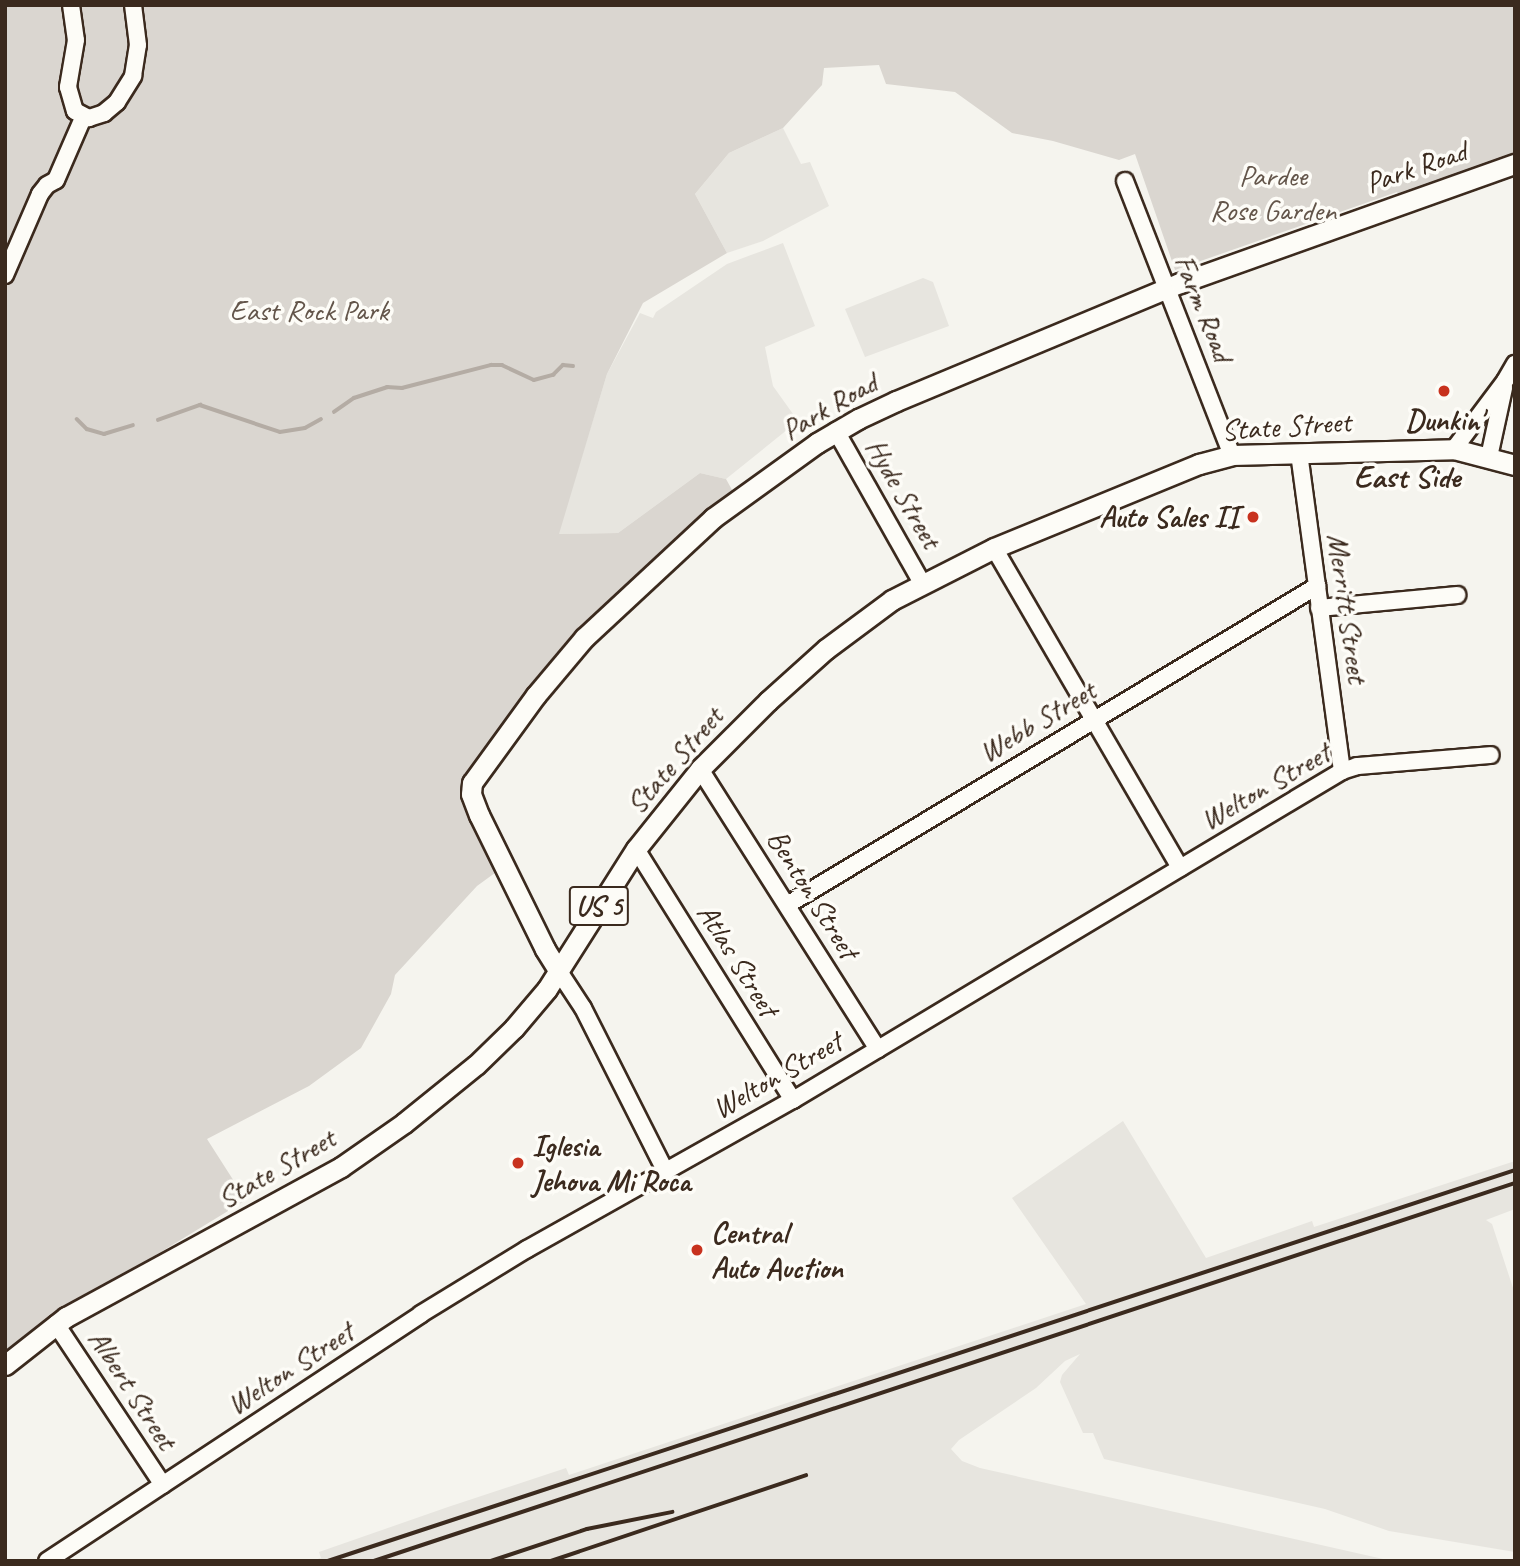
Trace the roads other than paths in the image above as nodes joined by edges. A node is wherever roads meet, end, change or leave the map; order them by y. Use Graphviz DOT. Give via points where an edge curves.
graph roads {
  1 [pos="71,5"];
  2 [pos="133,5"];
  3 [pos="83,118"];
  4 [pos="1515,164"];
  5 [pos="1125,181"];
  6 [pos="5,275"];
  7 [pos="1166,289"];
  8 [pos="1515,364"];
  9 [pos="1505,382"];
  10 [pos="836,432"];
  11 [pos="1454,449"];
  12 [pos="1299,453"];
  13 [pos="1232,455"];
  14 [pos="1489,457"];
  15 [pos="1515,465"];
  16 [pos="994,548"];
  17 [pos="922,583"];
  18 [pos="1317,586"];
  19 [pos="1457,595"];
  20 [pos="1320,608"];
  21 [pos="1094,720"];
  22 [pos="1491,755"];
  23 [pos="700,769"];
  24 [pos="1342,771"];
  25 [pos="636,849"];
  26 [pos="1180,868"];
  27 [pos="787,905"];
  28 [pos="558,970"];
  29 [pos="878,1049"];
  30 [pos="793,1100"];
  31 [pos="666,1172"];
  32 [pos="56,1324"];
  33 [pos="5,1365"];
  34 [pos="163,1485"];
  35 [pos="47,1561"];
  1 -- 3 [label="street" via="76,40 68,87 73,107"];
  2 -- 3 [label="street" via="138,57 128,87 104,113"];
  3 -- 6 [label="street" via="56,180 40,194"];
  4 -- 7 [label="main road, Park Road"];
  5 -- 7 [label="street, Farm Road"];
  7 -- 10 [label="main road, Park Road" via="896,401"];
  7 -- 13 [label="street, Farm Road"];
  8 -- 9 [label="street"];
  9 -- 11 [label="street"];
  9 -- 14 [label="street"];
  10 -- 17 [label="street, Hyde Street"];
  10 -- 28 [label="main road, Park Road" via="730,505 621,601 549,678 472,783 479,815"];
  11 -- 12 [label="main road, State Street / US 5"];
  11 -- 14 [label="main road, State Street / US 5"];
  12 -- 13 [label="main road, State Street / US 5"];
  12 -- 18 [label="street, Merritt Street"];
  13 -- 16 [label="main road, State Street / US 5" via="1199,464"];
  14 -- 15 [label="main road, State Street / US 5"];
  16 -- 17 [label="main road, State Street / US 5"];
  16 -- 21 [label="street"];
  17 -- 23 [label="main road, State Street / US 5" via="826,649"];
  18 -- 20 [label="street, Merritt Street"];
  18 -- 21 [label="street, Webb Street"];
  19 -- 20 [label="street"];
  20 -- 24 [label="street, Merritt Street"];
  21 -- 26 [label="street"];
  21 -- 27 [label="street, Webb Street"];
  22 -- 24 [label="street, Welton Street"];
  23 -- 25 [label="main road, State Street / US 5"];
  23 -- 27 [label="street, Benton Street"];
  24 -- 26 [label="street, Welton Street"];
  25 -- 28 [label="main road, State Street / US 5"];
  25 -- 30 [label="street, Atlas Street"];
  26 -- 29 [label="street, Welton Street"];
  27 -- 29 [label="street, Benton Street"];
  28 -- 31 [label="street" via="583,1008"];
  28 -- 32 [label="main road, State Street / US 5" via="536,1003 491,1052 358,1156"];
  29 -- 30 [label="street, Welton Street"];
  30 -- 31 [label="street, Welton Street"];
  31 -- 34 [label="street, Welton Street" via="421,1314"];
  32 -- 33 [label="main road, State Street / US 5"];
  32 -- 34 [label="street, Albert Street"];
  34 -- 35 [label="street, Welton Street"];
}
